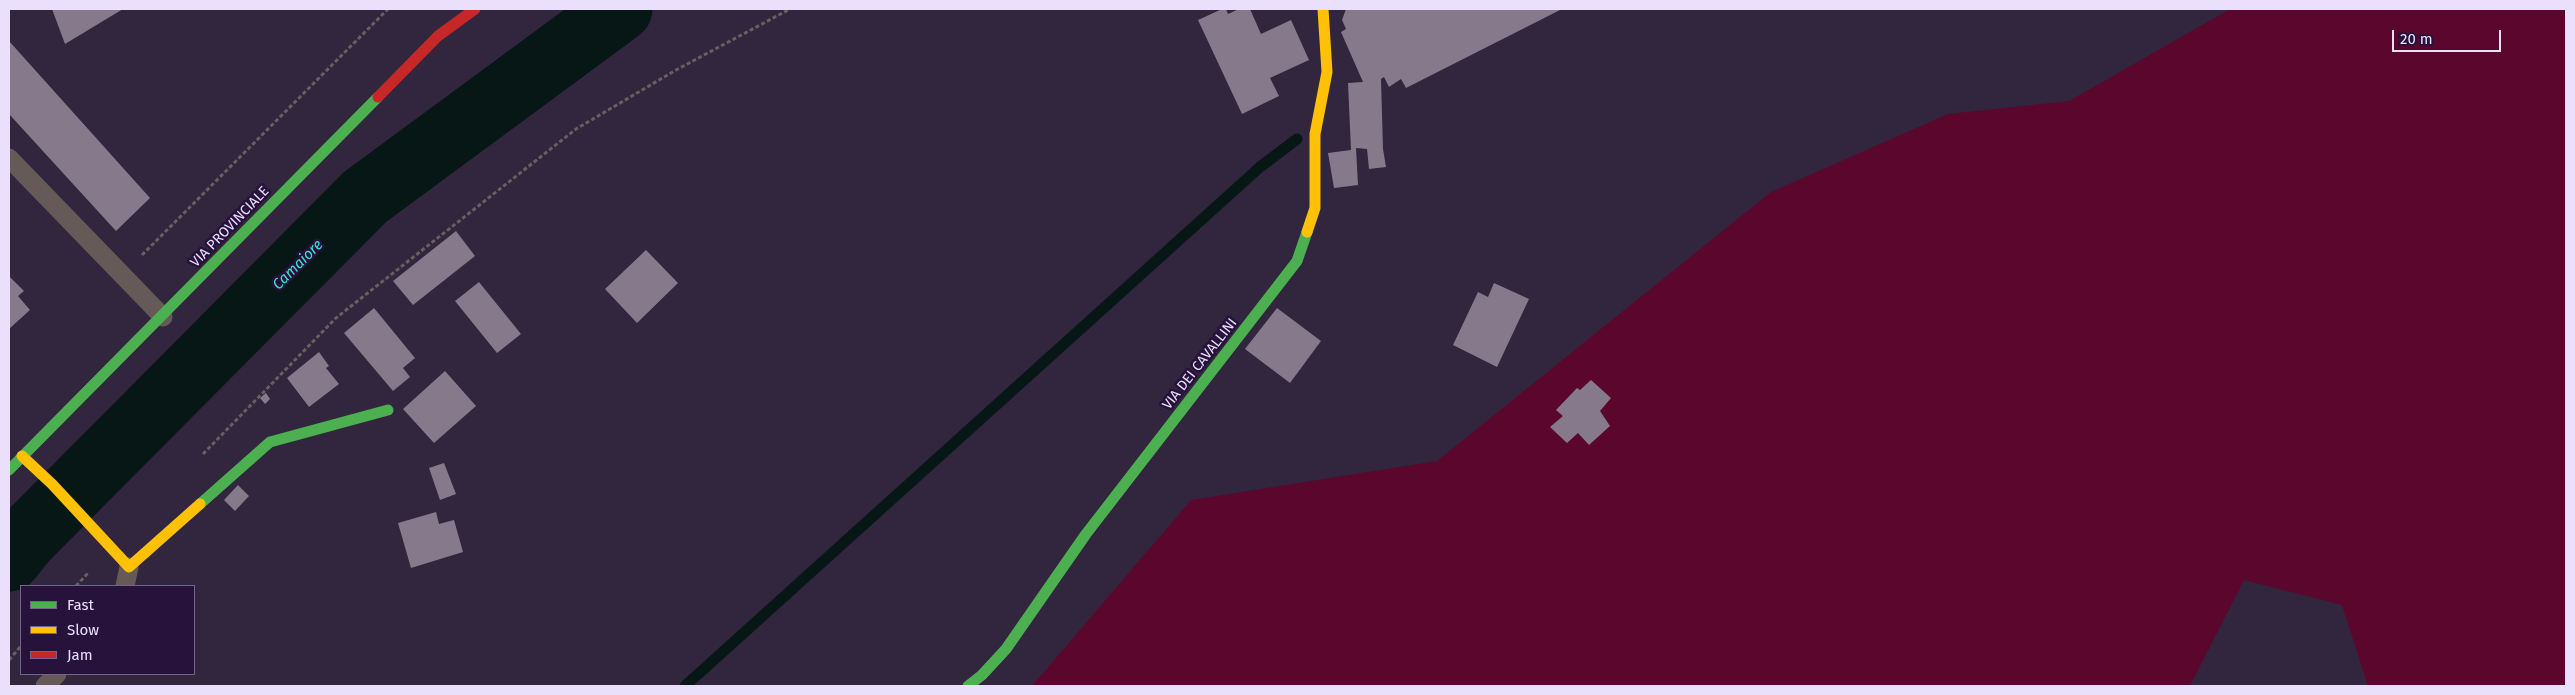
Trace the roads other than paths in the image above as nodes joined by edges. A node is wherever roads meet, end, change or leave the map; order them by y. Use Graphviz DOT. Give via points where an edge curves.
graph roads {
  1 [pos="475,9"];
  2 [pos="1323,9"];
  3 [pos="9,158"];
  4 [pos="163,317"];
  5 [pos="388,410"];
  6 [pos="22,456"];
  7 [pos="9,470"];
  8 [pos="129,566"];
  9 [pos="124,585"];
  10 [pos="56,675"];
  11 [pos="45,686"];
  12 [pos="968,686"];
  1 -- 4 [label="street, VIA PROVINCIALE" via="438,36"];
  2 -- 12 [label="street, VIA DEI CAVALLINI" via="1328,72 1315,134 1315,208 1297,261 1056,575 1012,641 982,676"];
  3 -- 4 [label="lane"];
  4 -- 6 [label="street, VIA PROVINCIALE"];
  5 -- 8 [label="street" via="270,442"];
  6 -- 7 [label="street, VIA PROVINCIALE"];
  6 -- 8 [label="street"];
  8 -- 9 [label="lane"];
  10 -- 11 [label="lane"];
}
